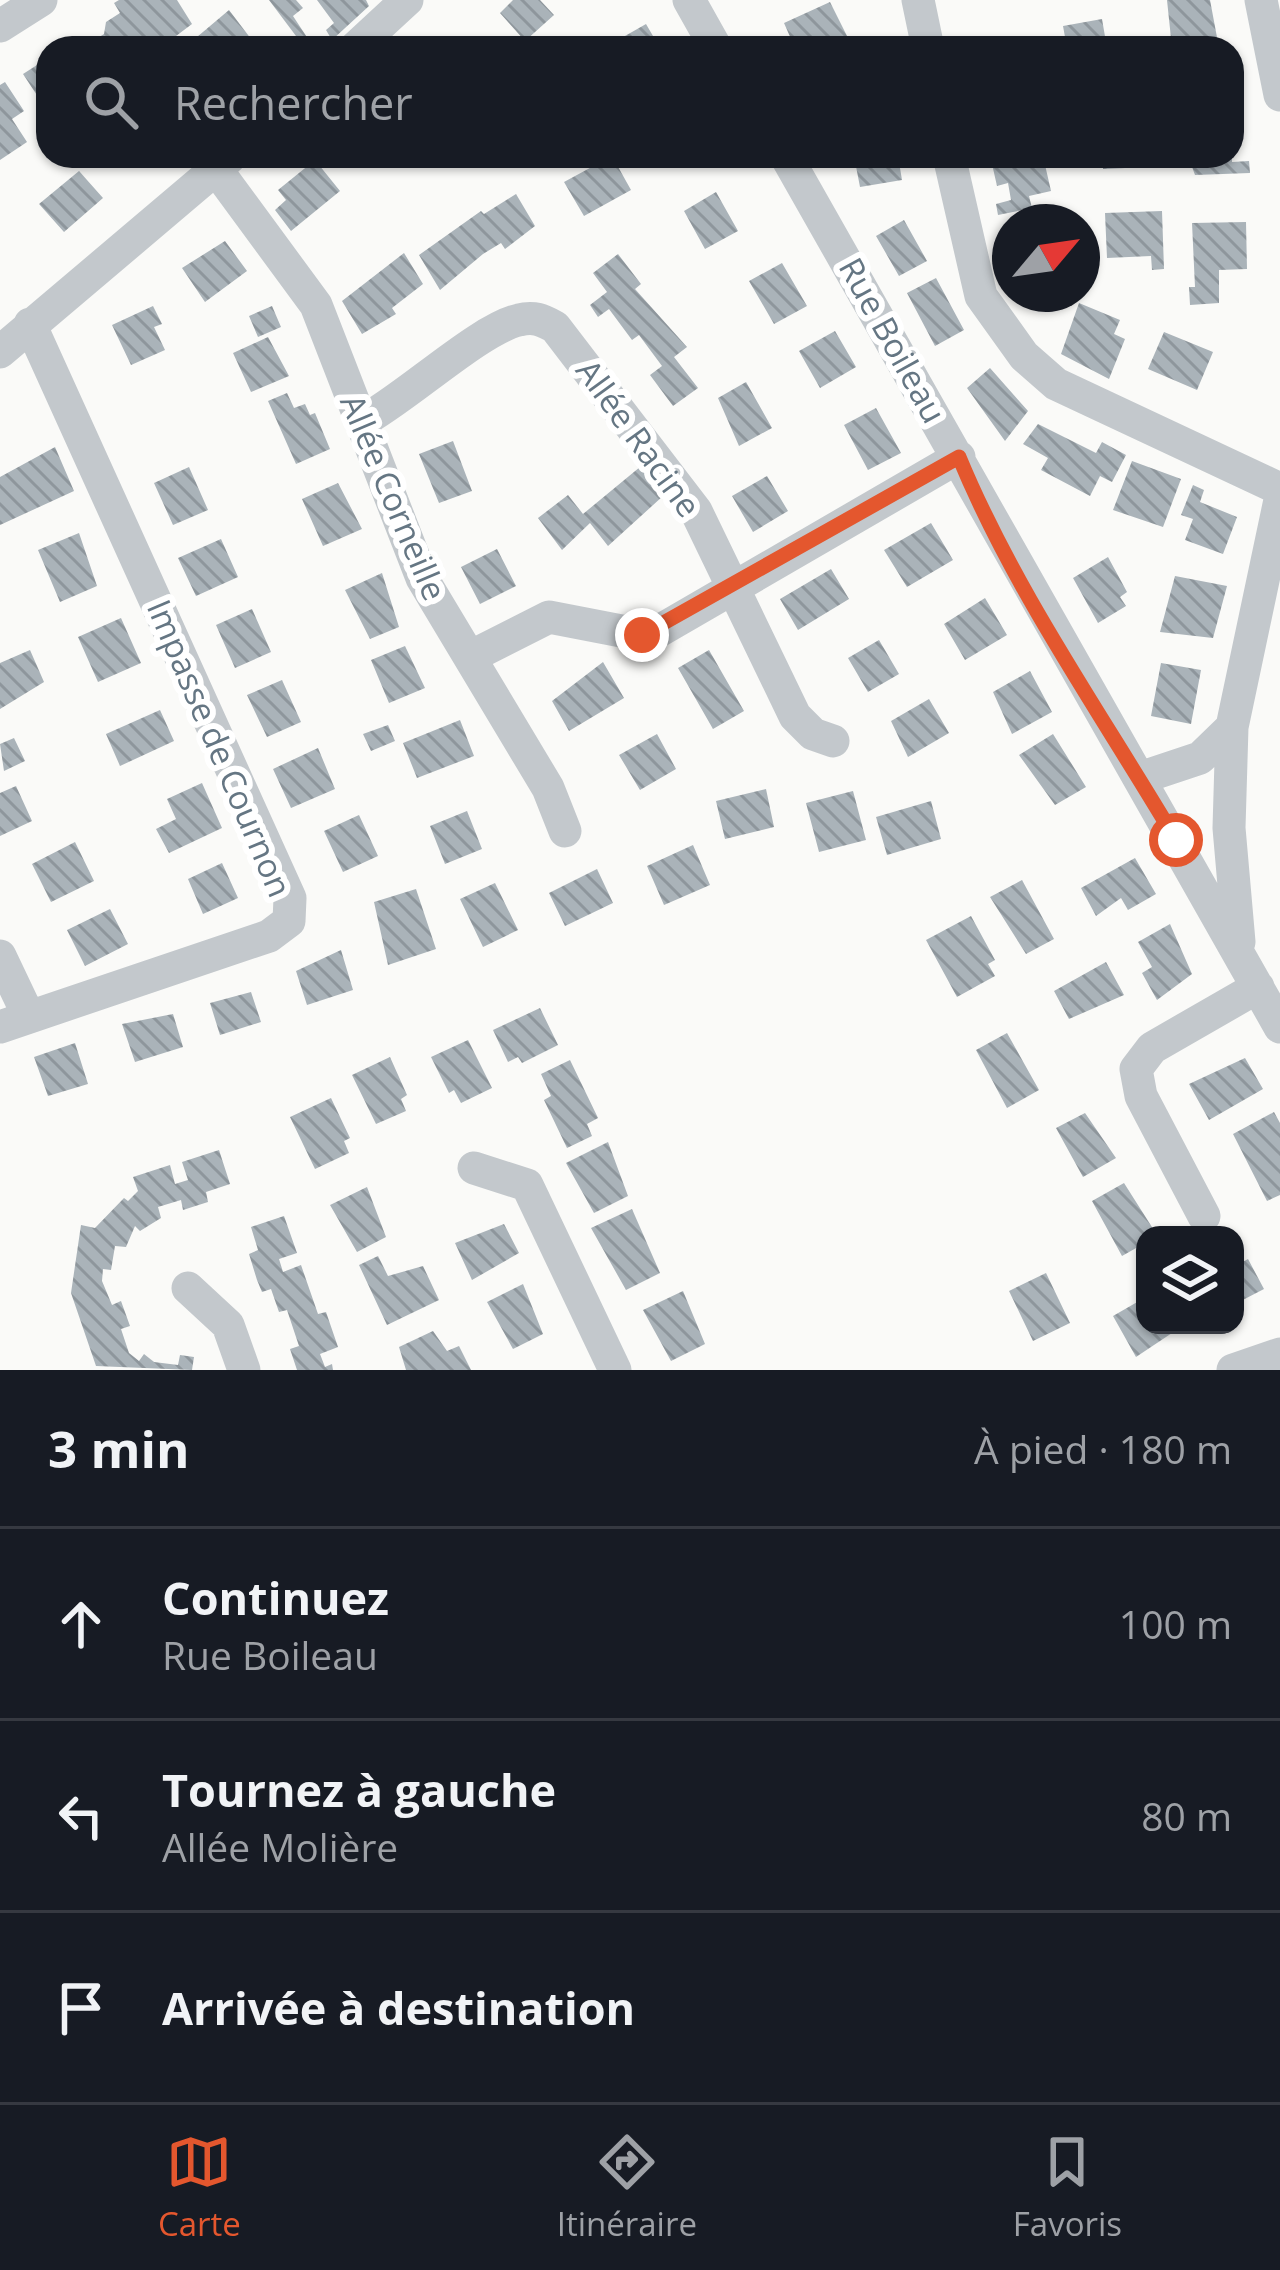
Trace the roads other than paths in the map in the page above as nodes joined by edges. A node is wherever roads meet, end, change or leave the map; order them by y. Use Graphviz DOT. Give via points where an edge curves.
graph roads {
  1 [pos="41,0"];
  2 [pos="407,0"];
  3 [pos="688,0"];
  4 [pos="918,0"];
  5 [pos="1261,0"];
  6 [pos="0,26"];
  7 [pos="368,36"];
  8 [pos="709,36"];
  9 [pos="926,36"];
  10 [pos="1280,94"];
  11 [pos="217,168"];
  12 [pos="228,168"];
  13 [pos="793,168"];
  14 [pos="952,168"];
  15 [pos="30,324"];
  16 [pos="0,352"];
  17 [pos="361,422"];
  18 [pos="959,457"];
  19 [pos="1280,489"];
  20 [pos="1280,500"];
  21 [pos="735,586"];
  22 [pos="470,656"];
  23 [pos="1232,727"];
  24 [pos="833,741"];
  25 [pos="1139,778"];
  26 [pos="1229,827"];
  27 [pos="565,831"];
  28 [pos="1176,840"];
  29 [pos="1240,950"];
  30 [pos="0,956"];
  31 [pos="1258,987"];
  32 [pos="15,1022"];
  33 [pos="1280,1028"];
  34 [pos="474,1168"];
  35 [pos="1204,1216"];
  36 [pos="188,1288"];
  37 [pos="1280,1354"];
  38 [pos="244,1370"];
  39 [pos="615,1370"];
  40 [pos="1233,1370"];
  1 -- 6 [label="street"];
  2 -- 7 [label="street"];
  3 -- 8 [label="street"];
  4 -- 9 [label="street"];
  5 -- 10 [label="street"];
  11 -- 15 [label="street"];
  12 -- 17 [label="street, Allée Corneille" via="316,304"];
  13 -- 18 [label="street, Rue Boileau"];
  14 -- 19 [label="street" via="981,296 1024,356 1056,384"];
  15 -- 16 [label="street"];
  15 -- 32 [label="street, Impasse de Cournon" via="290,898 289,921 269,936"];
  17 -- 21 [label="street, Allée Racine" via="507,324 536,318 568,341 680,486"];
  17 -- 22 [label="street, Allée Corneille" via="422,578"];
  18 -- 21 [label="street"];
  18 -- 25 [label="street, Rue Boileau"];
  20 -- 23 [label="street"];
  21 -- 22 [label="street" via="642,635 549,617"];
  21 -- 24 [label="street, Allée Racine" via="795,716"];
  22 -- 27 [label="street, Allée Corneille"];
  23 -- 25 [label="street" via="1200,758"];
  23 -- 26 [label="street"];
  25 -- 28 [label="street, Rue Boileau"];
  26 -- 28 [label="street" via="1207,842"];
  26 -- 29 [label="street"];
  28 -- 29 [label="street, Rue Boileau"];
  29 -- 31 [label="street, Rue Boileau"];
  30 -- 32 [label="street, Impasse de Cournon"];
  31 -- 33 [label="street, Rue Boileau"];
  31 -- 35 [label="street" via="1152,1048 1136,1069 1141,1096"];
  34 -- 39 [label="street" via="526,1185"];
  36 -- 38 [label="street" via="228,1325"];
  37 -- 40 [label="street"];
}
